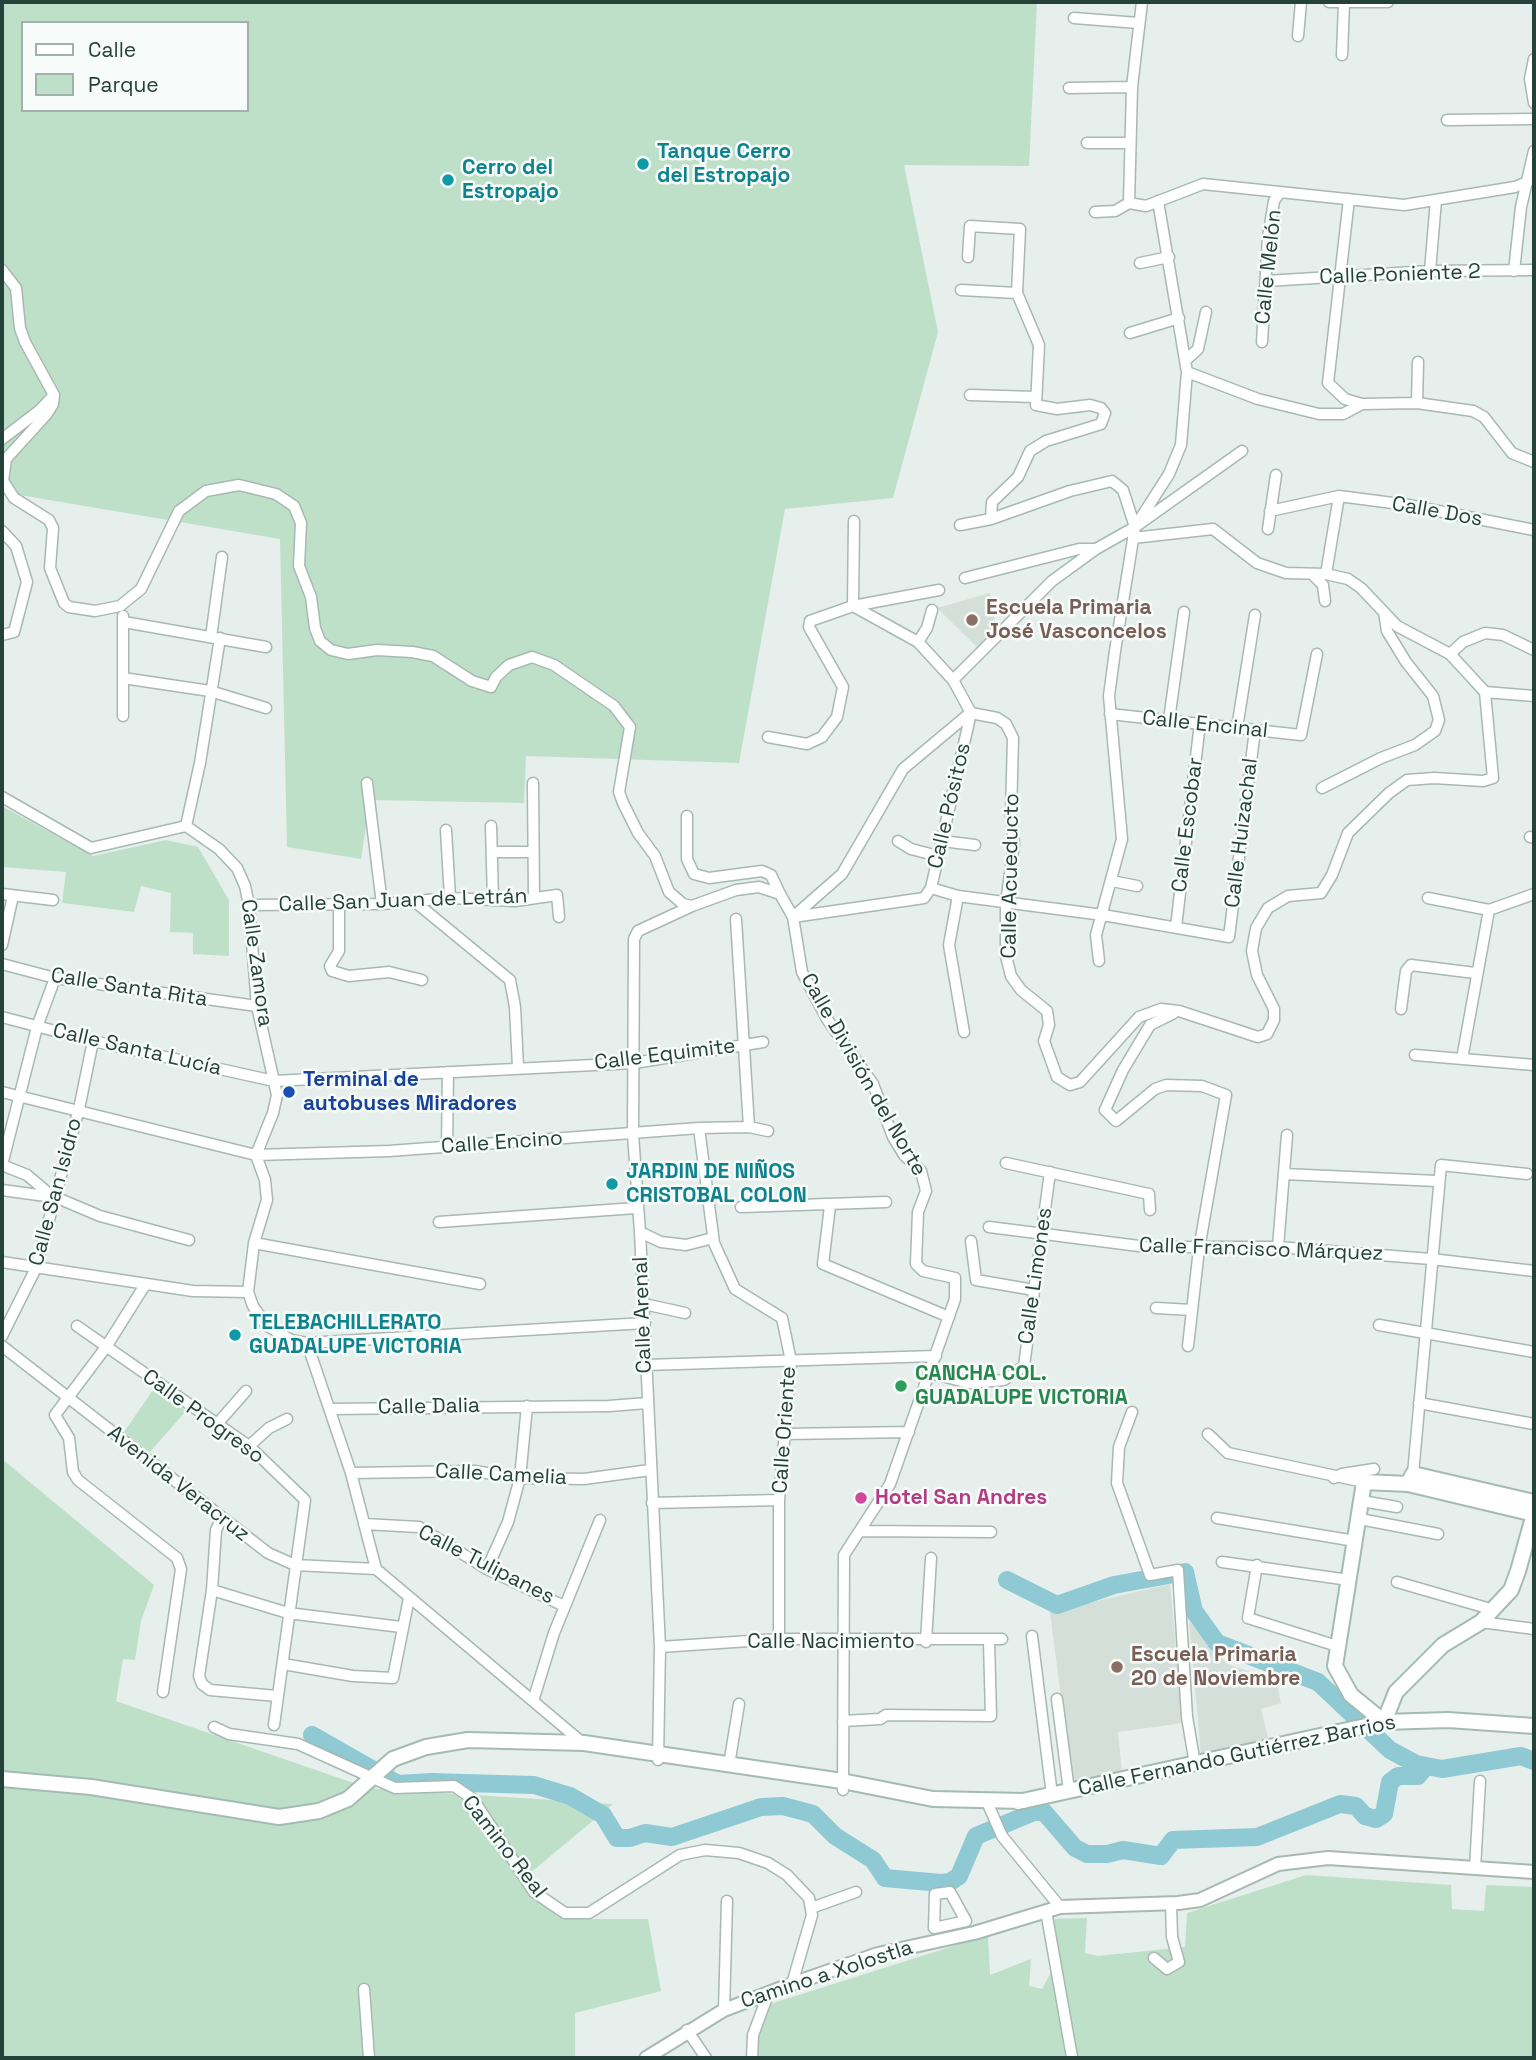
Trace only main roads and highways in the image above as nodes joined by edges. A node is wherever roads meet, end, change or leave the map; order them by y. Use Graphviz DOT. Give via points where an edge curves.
graph roads {
  1 [pos="1410,1479"];
  2 [pos="1534,1502"];
  3 [pos="1534,1514"];
  4 [pos="1384,1722"];
  5 [pos="1534,1726"];
  6 [pos="659,1757"];
  7 [pos="2,1779"];
  8 [pos="843,1786"];
  1 -- 2 [label="main road"];
  1 -- 3 [label="main road"];
  1 -- 4 [label="main road" via="1364,1482 1337,1646 1335,1667 1345,1688"];
  3 -- 4 [label="main road" via="1511,1590 1481,1622 1443,1645 1396,1692"];
  4 -- 5 [label="main road, Calle Fernando Gutiérrez Barrios" via="1448,1720"];
  4 -- 8 [label="main road, Calle Fernando Gutiérrez Barrios" via="1024,1801 932,1807"];
  6 -- 7 [label="main road, Calle Fernando Gutiérrez Barrios" via="585,1746 468,1740 426,1747 393,1759 348,1799 319,1811 279,1817 91,1787"];
  6 -- 8 [label="main road, Calle Fernando Gutiérrez Barrios"];
  6 -- 8 [label="main road, Calle Fernando Gutiérrez Barrios"];
}
